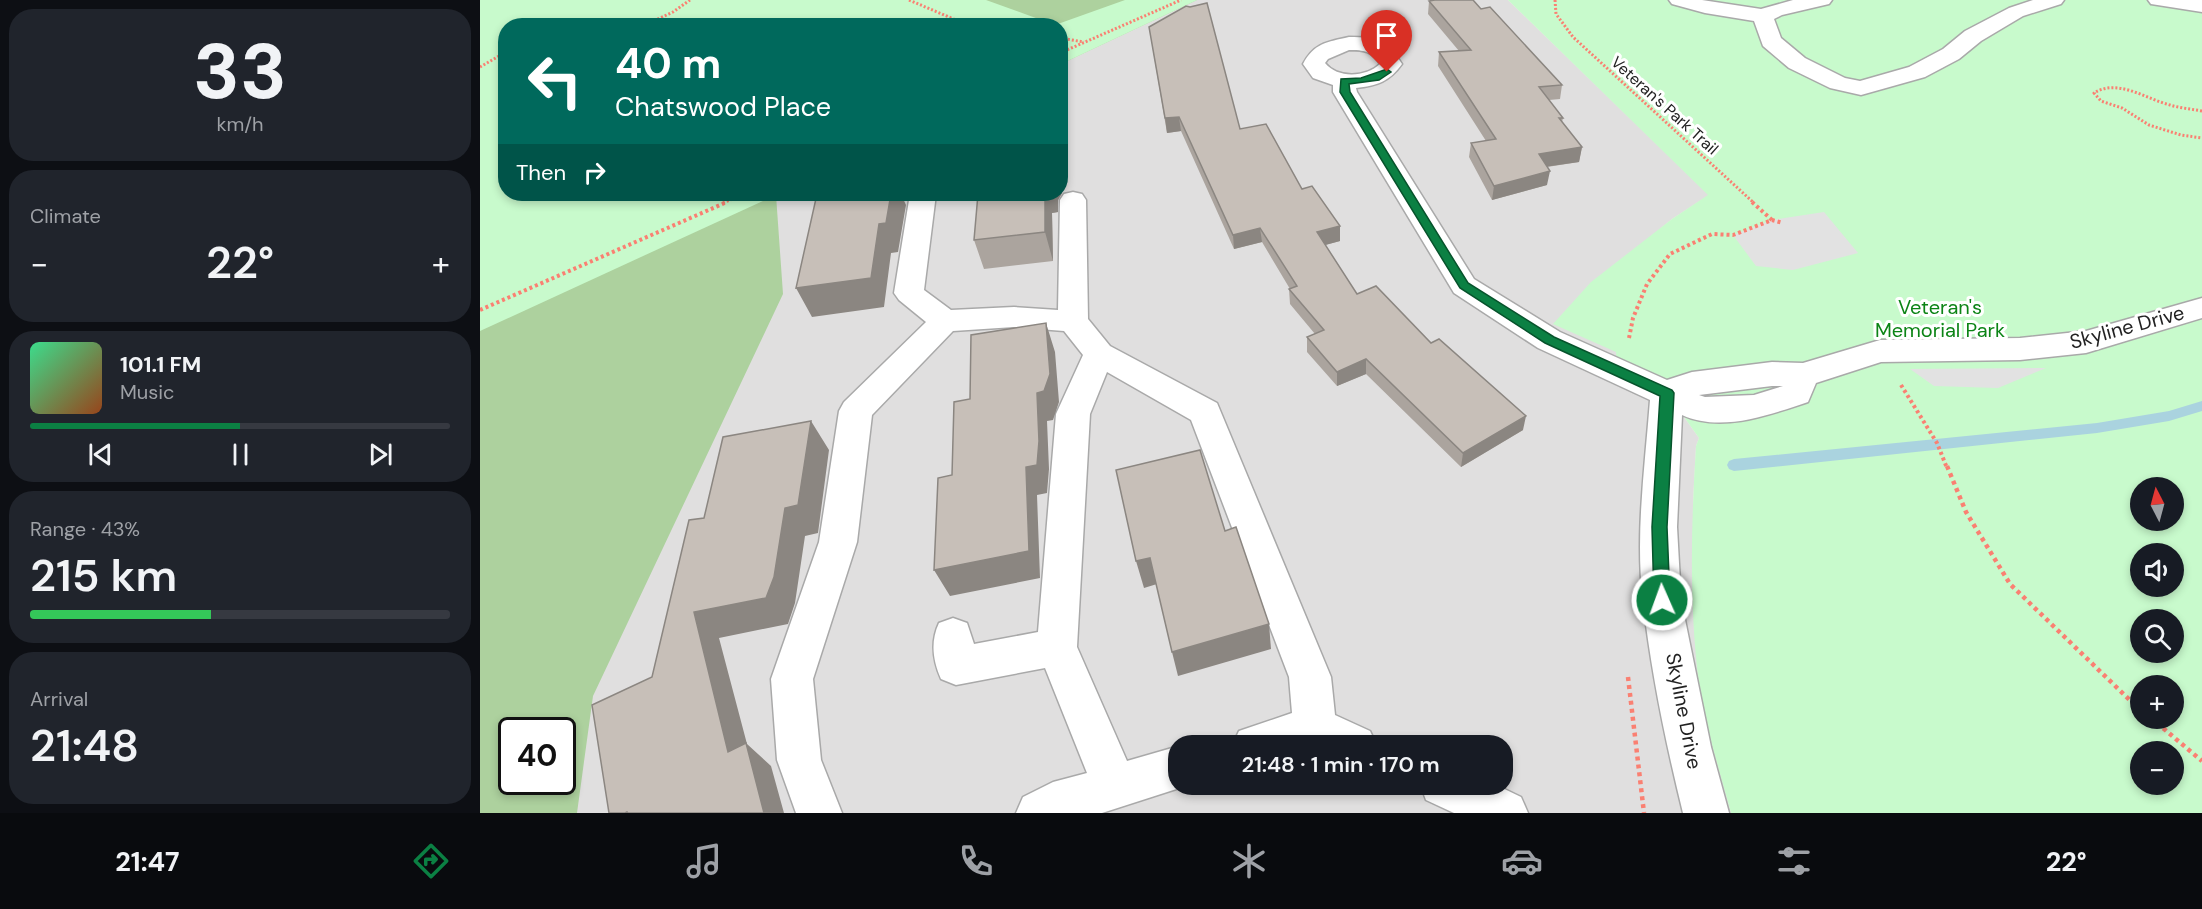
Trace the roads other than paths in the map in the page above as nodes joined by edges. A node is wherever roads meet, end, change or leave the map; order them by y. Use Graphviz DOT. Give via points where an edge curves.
graph roads {
  1 [pos="1679,0"];
  2 [pos="1813,0"];
  3 [pos="2054,0"];
  4 [pos="2158,0"];
  5 [pos="2202,6"];
  6 [pos="1765,16"];
  7 [pos="1344,81"];
  8 [pos="1073,200"];
  9 [pos="922,201"];
  10 [pos="2202,308"];
  11 [pos="945,321"];
  12 [pos="1073,321"];
  13 [pos="1100,354"];
  14 [pos="1667,393"];
  15 [pos="953,636"];
  16 [pos="1058,647"];
  17 [pos="1315,728"];
  18 [pos="1291,735"];
  19 [pos="1331,735"];
  20 [pos="1168,771"];
  21 [pos="1116,787"];
  22 [pos="1466,795"];
  23 [pos="819,813"];
  24 [pos="1039,813"];
  25 [pos="1505,813"];
  26 [pos="1706,813"];
  1 -- 6 [label="street"];
  2 -- 6 [label="street"];
  3 -- 6 [label="street" via="2016,12 1917,72 1861,88 1838,83 1797,63 1771,41 1764,25"];
  4 -- 5 [label="street"];
  7 -- 14 [label="street" via="1345,92 1464,286 1549,340"];
  8 -- 12 [label="street"];
  9 -- 11 [label="street" via="909,293"];
  10 -- 14 [label="street, Skyline Drive" via="2086,342 2020,349 1880,351 1803,375 1796,394 1754,407 1702,410"];
  11 -- 12 [label="street" via="1014,317"];
  11 -- 23 [label="street" via="856,411 838,542 792,679 799,760"];
  12 -- 13 [label="street"];
  13 -- 16 [label="street" via="1073,414"];
  13 -- 17 [label="street" via="1206,412 1311,677"];
  14 -- 26 [label="street, Skyline Drive" via="1659,527 1662,600 1689,747"];
  15 -- 16 [label="street" via="957,666"];
  16 -- 21 [label="street"];
  17 -- 18 [label="street"];
  17 -- 19 [label="street"];
  20 -- 21 [label="street"];
  21 -- 24 [label="street" via="1053,805"];
  22 -- 25 [label="street"];
}
